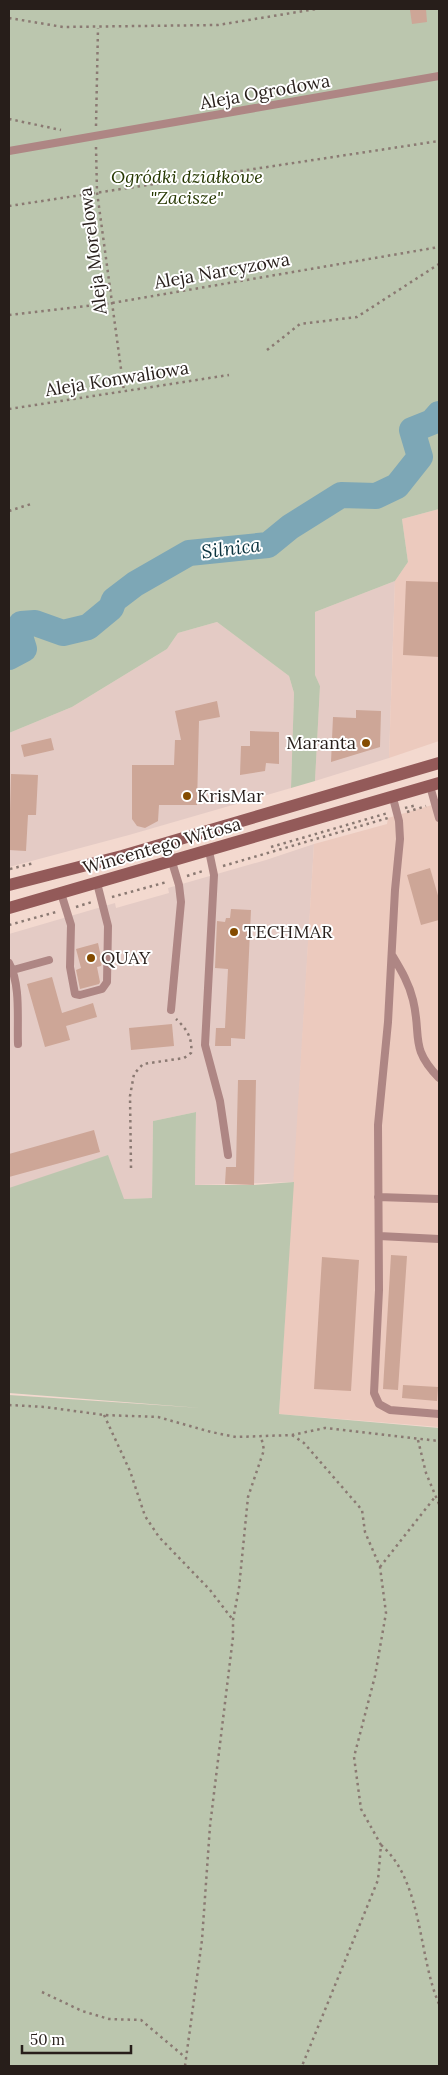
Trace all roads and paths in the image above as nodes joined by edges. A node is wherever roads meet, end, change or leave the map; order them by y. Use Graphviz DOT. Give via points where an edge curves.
graph roads {
  1 [pos="316,9"];
  2 [pos="9,18"];
  3 [pos="98,28"];
  4 [pos="439,76"];
  5 [pos="9,119"];
  6 [pos="67,131"];
  7 [pos="96,137"];
  8 [pos="439,140"];
  9 [pos="9,151"];
  10 [pos="97,192"];
  11 [pos="9,206"];
  12 [pos="439,247"];
  13 [pos="439,264"];
  14 [pos="112,303"];
  15 [pos="9,315"];
  16 [pos="267,350"];
  17 [pos="229,375"];
  18 [pos="124,391"];
  19 [pos="9,409"];
  20 [pos="31,504"];
  21 [pos="9,511"];
  22 [pos="439,763"];
  23 [pos="435,785"];
  24 [pos="393,798"];
  25 [pos="439,818"];
  26 [pos="208,851"];
  27 [pos="172,862"];
  28 [pos="97,883"];
  29 [pos="9,885"];
  30 [pos="62,893"];
  31 [pos="9,908"];
  32 [pos="392,955"];
  33 [pos="49,960"];
  34 [pos="11,967"];
  35 [pos="170,1010"];
  36 [pos="18,1044"];
  37 [pos="439,1078"];
  38 [pos="228,1155"];
  39 [pos="131,1168"];
  40 [pos="378,1197"];
  41 [pos="439,1199"];
  42 [pos="378,1236"];
  43 [pos="439,1238"];
  44 [pos="9,1405"];
  45 [pos="439,1414"];
  46 [pos="104,1415"];
  47 [pos="292,1434"];
  48 [pos="261,1436"];
  49 [pos="418,1440"];
  50 [pos="439,1441"];
  51 [pos="435,1497"];
  52 [pos="439,1504"];
  53 [pos="380,1567"];
  54 [pos="233,1620"];
  55 [pos="381,1845"];
  56 [pos="42,1992"];
  57 [pos="439,2004"];
  58 [pos="186,2058"];
  59 [pos="185,2066"];
  60 [pos="302,2066"];
  1 -- 3 [label="path" via="218,25"];
  2 -- 3 [label="path" via="63,27"];
  3 -- 7 [label="path, Aleja Morelowa"];
  4 -- 7 [label="lane, Aleja Ogrodowa"];
  5 -- 6 [label="path"];
  7 -- 9 [label="lane, Aleja Ogrodowa"];
  7 -- 10 [label="path, Aleja Morelowa"];
  8 -- 10 [label="path"];
  10 -- 11 [label="path"];
  10 -- 14 [label="path, Aleja Morelowa"];
  12 -- 14 [label="path, Aleja Narcyzowa"];
  13 -- 16 [label="path" via="357,317 300,324"];
  14 -- 15 [label="path, Aleja Narcyzowa"];
  14 -- 18 [label="path, Aleja Morelowa"];
  17 -- 18 [label="path, Aleja Konwaliowa"];
  18 -- 19 [label="path, Aleja Konwaliowa"];
  20 -- 21 [label="path"];
  22 -- 29 [label="main road, Wincentego Witosa" via="129,854"];
  23 -- 24 [label="main road, Wincentego Witosa"];
  23 -- 25 [label="lane"];
  24 -- 26 [label="main road, Wincentego Witosa"];
  24 -- 32 [label="lane" via="400,839"];
  26 -- 27 [label="main road, Wincentego Witosa"];
  26 -- 38 [label="lane" via="214,875 205,1044 220,1101"];
  27 -- 28 [label="main road, Wincentego Witosa"];
  27 -- 35 [label="lane" via="181,902"];
  28 -- 30 [label="main road, Wincentego Witosa"];
  28 -- 30 [label="lane" via="108,926 107,982 102,989 80,995 76,994 72,978 71,926"];
  30 -- 31 [label="main road, Wincentego Witosa"];
  32 -- 37 [label="lane" via="406,978 414,1002 421,1056"];
  32 -- 40 [label="lane" via="378,1125"];
  33 -- 34 [label="lane"];
  34 -- 36 [label="lane"];
  35 -- 39 [label="path" via="187,1032 191,1053 184,1058 143,1064 134,1074 130,1096"];
  40 -- 41 [label="lane"];
  40 -- 42 [label="lane"];
  42 -- 43 [label="lane"];
  42 -- 45 [label="lane" via="376,1399 383,1408 390,1410"];
  44 -- 46 [label="path"];
  46 -- 48 [label="path" via="158,1417 211,1432"];
  46 -- 54 [label="path" via="130,1471 145,1516 159,1537 210,1590"];
  47 -- 48 [label="path"];
  47 -- 49 [label="path" via="324,1428"];
  47 -- 53 [label="path" via="304,1443 362,1510 365,1532"];
  48 -- 54 [label="path" via="264,1450 248,1497"];
  49 -- 50 [label="path"];
  49 -- 51 [label="path"];
  51 -- 52 [label="path"];
  51 -- 53 [label="path"];
  53 -- 55 [label="path" via="386,1613 375,1676 354,1757 361,1809"];
  54 -- 58 [label="path" via="210,1826 202,1940"];
  55 -- 57 [label="path" via="394,1856 416,1912 432,1987"];
  55 -- 60 [label="path" via="378,1880"];
  56 -- 58 [label="path" via="82,2011 141,2020"];
  58 -- 59 [label="path"];
}
